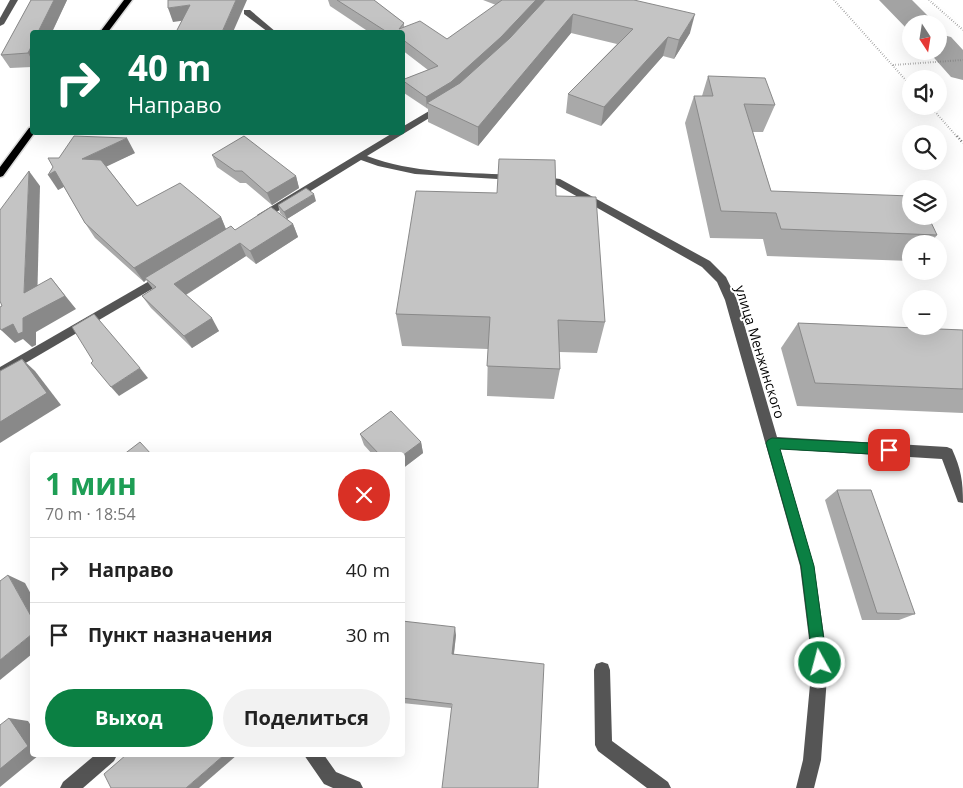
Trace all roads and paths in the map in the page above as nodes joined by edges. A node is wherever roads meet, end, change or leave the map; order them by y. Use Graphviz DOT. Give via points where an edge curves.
graph roads {
  1 [pos="14,0"];
  2 [pos="128,0"];
  3 [pos="834,0"];
  4 [pos="929,0"];
  5 [pos="247,12"];
  6 [pos="0,24"];
  7 [pos="106,30"];
  8 [pos="270,30"];
  9 [pos="963,30"];
  10 [pos="963,60"];
  11 [pos="893,65"];
  12 [pos="902,76"];
  13 [pos="448,102"];
  14 [pos="938,115"];
  15 [pos="405,129"];
  16 [pos="30,133"];
  17 [pos="395,135"];
  18 [pos="963,143"];
  19 [pos="360,157"];
  20 [pos="0,174"];
  21 [pos="248,225"];
  22 [pos="173,271"];
  23 [pos="0,373"];
  24 [pos="772,443"];
  25 [pos="963,497"];
  26 [pos="602,670"];
  27 [pos="106,757"];
  28 [pos="314,757"];
  29 [pos="69,788"];
  30 [pos="354,788"];
  31 [pos="662,788"];
  32 [pos="805,788"];
  1 -- 6 [label="street"];
  2 -- 7 [label="main road"];
  3 -- 11 [label="path"];
  4 -- 9 [label="path"];
  5 -- 8 [label="street"];
  10 -- 11 [label="path"];
  11 -- 12 [label="path"];
  13 -- 15 [label="street"];
  14 -- 18 [label="path"];
  16 -- 20 [label="main road"];
  17 -- 19 [label="street"];
  19 -- 21 [label="street"];
  19 -- 24 [label="street, улица Менжинского" via="379,166 405,170 557,181 706,264 722,280 732,300"];
  22 -- 23 [label="street"];
  24 -- 25 [label="street" via="947,453"];
  24 -- 32 [label="street, улица Менжинского" via="807,566 820,663 812,760"];
  26 -- 31 [label="street" via="604,745"];
  27 -- 29 [label="street"];
  28 -- 30 [label="street" via="330,778"];
}
